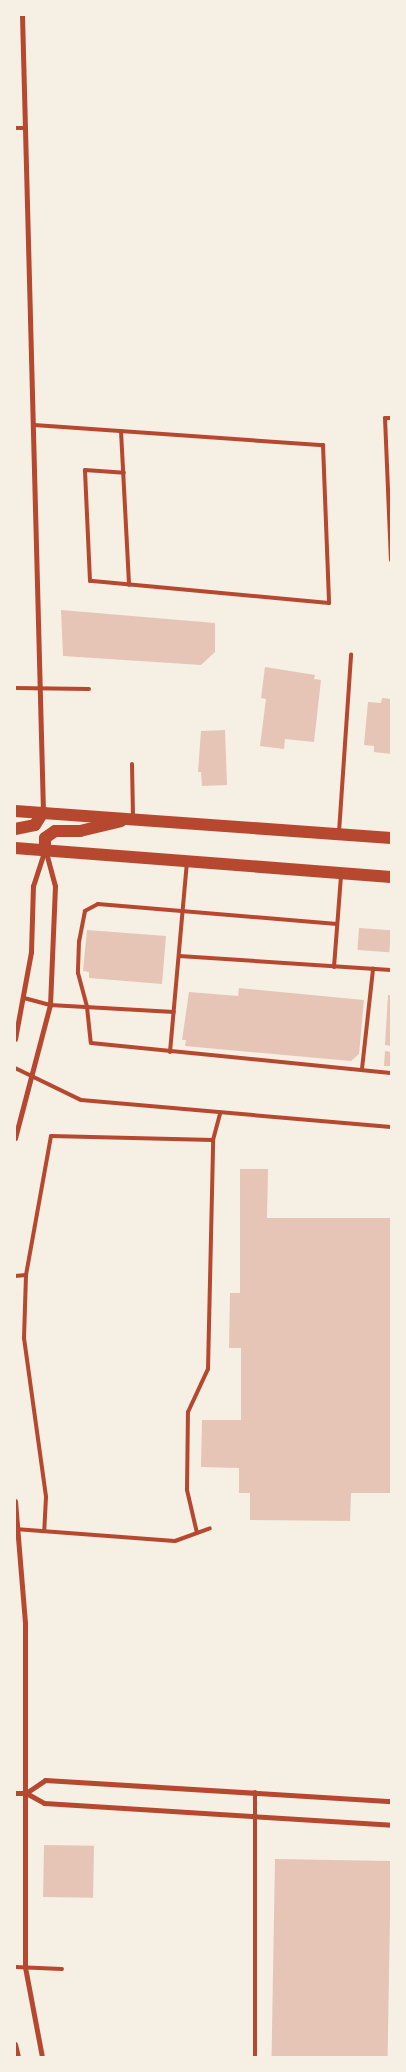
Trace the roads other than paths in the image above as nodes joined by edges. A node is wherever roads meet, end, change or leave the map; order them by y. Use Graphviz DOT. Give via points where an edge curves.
graph roads {
  1 [pos="22,15"];
  2 [pos="15,128"];
  3 [pos="25,128"];
  4 [pos="391,418"];
  5 [pos="34,425"];
  6 [pos="122,431"];
  7 [pos="124,473"];
  8 [pos="391,560"];
  9 [pos="129,584"];
  10 [pos="351,654"];
  11 [pos="15,688"];
  12 [pos="41,689"];
  13 [pos="88,689"];
  14 [pos="132,764"];
  15 [pos="15,811"];
  16 [pos="43,812"];
  17 [pos="133,818"];
  18 [pos="15,829"];
  19 [pos="339,832"];
  20 [pos="391,838"];
  21 [pos="15,848"];
  22 [pos="45,849"];
  23 [pos="187,859"];
  24 [pos="341,873"];
  25 [pos="391,876"];
  26 [pos="182,912"];
  27 [pos="337,924"];
  28 [pos="179,956"];
  29 [pos="334,967"];
  30 [pos="373,969"];
  31 [pos="391,970"];
  32 [pos="24,998"];
  33 [pos="50,1005"];
  34 [pos="88,1007"];
  35 [pos="174,1012"];
  36 [pos="15,1039"];
  37 [pos="170,1052"];
  38 [pos="15,1068"];
  39 [pos="362,1069"];
  40 [pos="391,1073"];
  41 [pos="31,1076"];
  42 [pos="220,1113"];
  43 [pos="391,1127"];
  44 [pos="15,1138"];
  45 [pos="213,1140"];
  46 [pos="26,1275"];
  47 [pos="15,1276"];
  48 [pos="15,1501"];
  49 [pos="210,1528"];
  50 [pos="17,1529"];
  51 [pos="44,1531"];
  52 [pos="197,1533"];
  53 [pos="255,1791"];
  54 [pos="15,1793"];
  55 [pos="26,1793"];
  56 [pos="391,1800"];
  57 [pos="255,1816"];
  58 [pos="391,1825"];
  59 [pos="15,1967"];
  60 [pos="25,1967"];
  61 [pos="62,1969"];
  62 [pos="15,2044"];
  63 [pos="18,2057"];
  64 [pos="42,2057"];
  65 [pos="255,2057"];
  1 -- 3 [label="street"];
  2 -- 3 [label="lane"];
  3 -- 5 [label="street"];
  4 -- 8 [label="lane" via="385,418"];
  5 -- 6 [label="lane"];
  5 -- 12 [label="street"];
  6 -- 7 [label="lane"];
  6 -- 9 [label="lane" via="323,445 329,603"];
  7 -- 9 [label="lane"];
  7 -- 9 [label="lane" via="85,470 90,581"];
  10 -- 19 [label="lane"];
  11 -- 12 [label="lane"];
  12 -- 13 [label="lane"];
  12 -- 16 [label="street"];
  14 -- 17 [label="lane"];
  15 -- 16 [label="main road"];
  16 -- 17 [label="main road"];
  16 -- 18 [label="main road" via="35,825"];
  17 -- 19 [label="main road"];
  17 -- 22 [label="main road" via="80,831 55,831 45,838"];
  19 -- 20 [label="main road"];
  21 -- 22 [label="main road"];
  22 -- 23 [label="main road"];
  22 -- 32 [label="street" via="33,886 31,952"];
  22 -- 33 [label="street" via="54,886"];
  23 -- 24 [label="main road"];
  23 -- 26 [label="lane"];
  24 -- 25 [label="main road"];
  24 -- 27 [label="lane"];
  26 -- 27 [label="lane"];
  26 -- 28 [label="lane"];
  26 -- 34 [label="lane" via="98,904 85,911 78,941 78,972"];
  27 -- 29 [label="lane"];
  28 -- 29 [label="lane"];
  28 -- 35 [label="lane"];
  29 -- 30 [label="lane"];
  30 -- 31 [label="lane"];
  30 -- 39 [label="lane"];
  32 -- 33 [label="lane"];
  32 -- 36 [label="street"];
  33 -- 34 [label="lane"];
  33 -- 41 [label="street"];
  34 -- 35 [label="lane"];
  34 -- 37 [label="lane" via="91,1043"];
  35 -- 37 [label="lane"];
  37 -- 39 [label="lane"];
  38 -- 41 [label="lane"];
  39 -- 40 [label="lane"];
  41 -- 42 [label="lane" via="81,1100"];
  41 -- 44 [label="street"];
  42 -- 43 [label="lane"];
  42 -- 45 [label="lane"];
  45 -- 46 [label="lane" via="51,1136"];
  45 -- 52 [label="lane" via="208,1369 188,1412 187,1490"];
  46 -- 47 [label="lane"];
  46 -- 51 [label="lane" via="24,1338 46,1497"];
  48 -- 50 [label="street"];
  49 -- 52 [label="lane"];
  50 -- 51 [label="lane"];
  50 -- 55 [label="street" via="25,1623"];
  51 -- 52 [label="lane" via="175,1541"];
  53 -- 55 [label="street" via="45,1780"];
  53 -- 56 [label="street"];
  53 -- 57 [label="lane"];
  54 -- 55 [label="street"];
  55 -- 57 [label="street" via="44,1803"];
  55 -- 60 [label="street"];
  57 -- 58 [label="street"];
  57 -- 65 [label="lane"];
  59 -- 60 [label="lane"];
  60 -- 61 [label="lane"];
  60 -- 64 [label="street"];
  62 -- 63 [label="street"];
}
